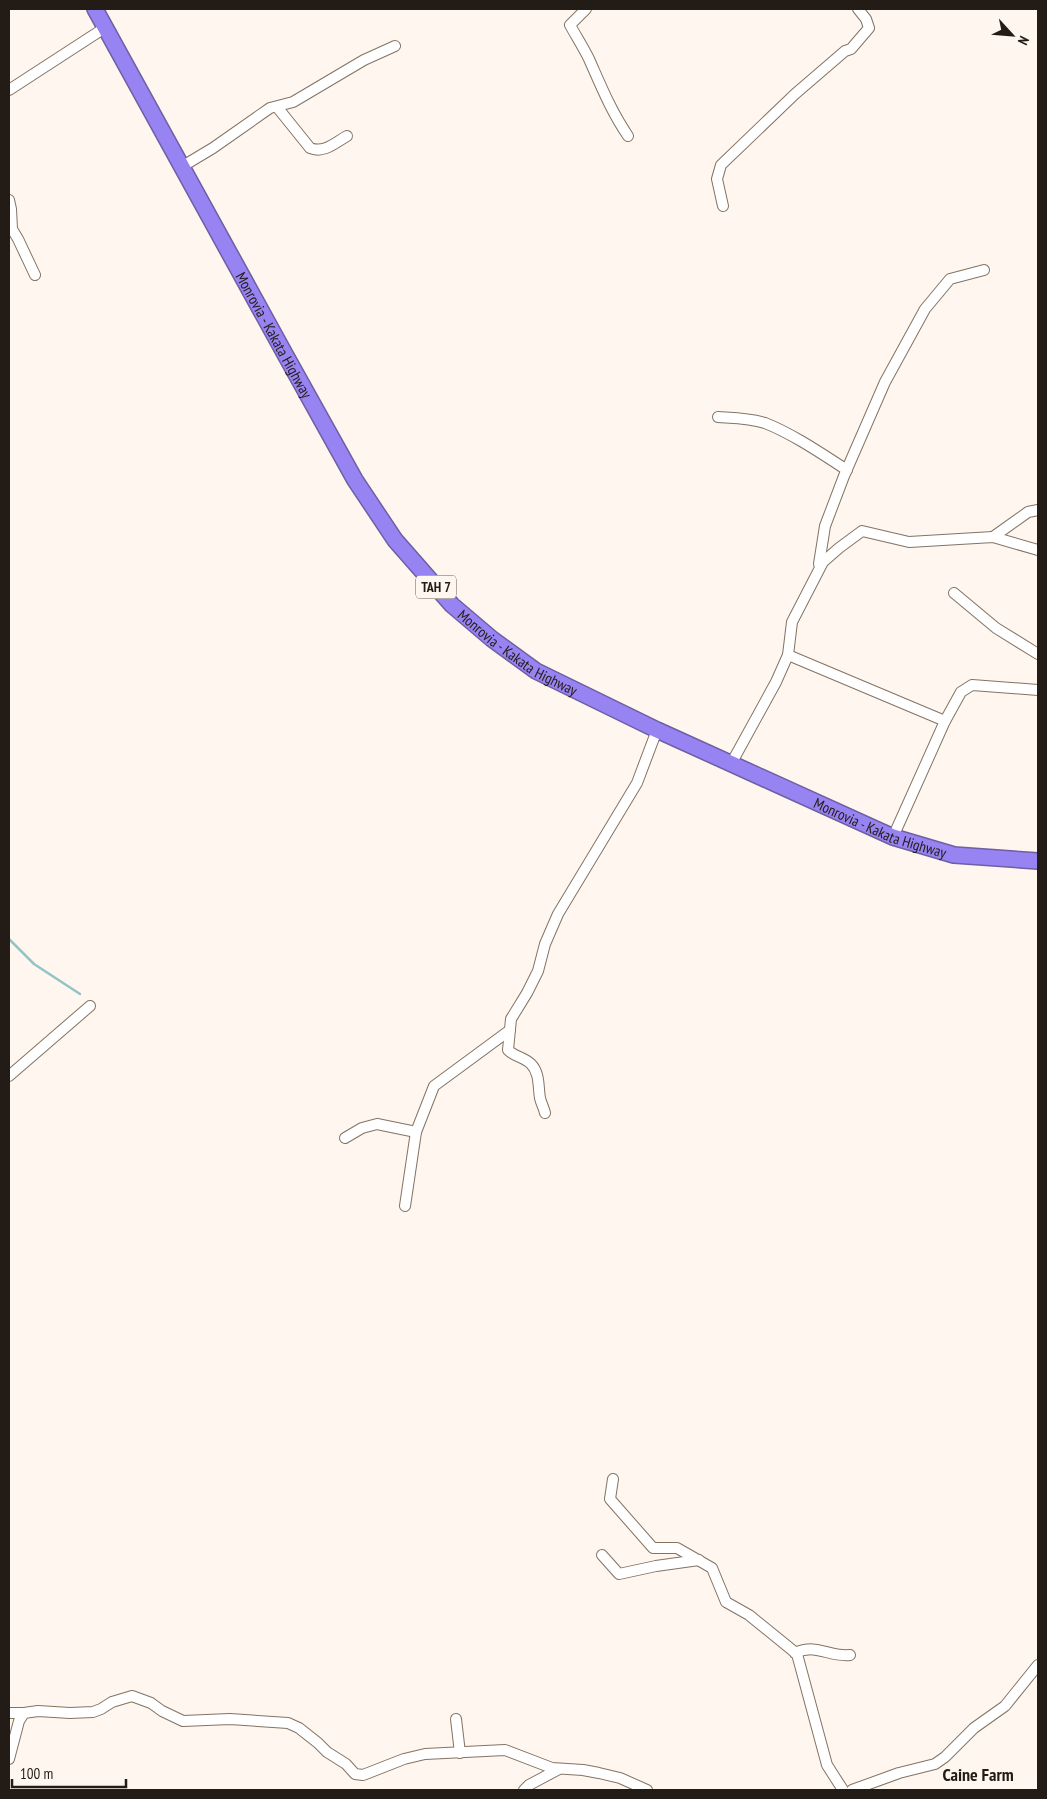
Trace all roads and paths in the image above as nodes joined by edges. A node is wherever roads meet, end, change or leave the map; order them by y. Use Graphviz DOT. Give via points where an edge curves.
graph roads {
  1 [pos="95,9"];
  2 [pos="586,9"];
  3 [pos="858,9"];
  4 [pos="106,27"];
  5 [pos="395,46"];
  6 [pos="9,90"];
  7 [pos="277,106"];
  8 [pos="347,136"];
  9 [pos="628,136"];
  10 [pos="182,166"];
  11 [pos="9,200"];
  12 [pos="723,206"];
  13 [pos="984,270"];
  14 [pos="35,274"];
  15 [pos="718,417"];
  16 [pos="847,470"];
  17 [pos="1038,510"];
  18 [pos="993,537"];
  19 [pos="1038,550"];
  20 [pos="819,564"];
  21 [pos="954,593"];
  22 [pos="1038,654"];
  23 [pos="788,655"];
  24 [pos="1038,689"];
  25 [pos="945,720"];
  26 [pos="657,730"];
  27 [pos="731,764"];
  28 [pos="894,836"];
  29 [pos="1038,861"];
  30 [pos="90,1006"];
  31 [pos="510,1030"];
  32 [pos="9,1076"];
  33 [pos="545,1113"];
  34 [pos="416,1132"];
  35 [pos="345,1138"];
  36 [pos="405,1206"];
  37 [pos="613,1479"];
  38 [pos="602,1555"];
  39 [pos="699,1560"];
  40 [pos="794,1653"];
  41 [pos="850,1655"];
  42 [pos="1038,1665"];
  43 [pos="24,1713"];
  44 [pos="9,1714"];
  45 [pos="456,1719"];
  46 [pos="460,1753"];
  47 [pos="9,1758"];
  48 [pos="559,1769"];
  49 [pos="524,1790"];
  50 [pos="647,1790"];
  51 [pos="843,1790"];
  52 [pos="852,1790"];
  1 -- 4 [label="highway, Monrovia - Kakata Highway / TAH 7"];
  2 -- 9 [label="street" via="570,25 615,117"];
  3 -- 12 [label="street" via="869,28 851,49 795,94 721,165 717,179"];
  4 -- 6 [label="street"];
  4 -- 10 [label="highway, Monrovia - Kakata Highway / TAH 7"];
  5 -- 7 [label="street" via="364,60 293,102"];
  7 -- 8 [label="street" via="310,148 323,150"];
  7 -- 10 [label="street"];
  10 -- 26 [label="highway, Monrovia - Kakata Highway / TAH 7" via="322,422 395,540 452,605 492,639 536,670"];
  11 -- 14 [label="street" via="12,229"];
  13 -- 16 [label="street" via="950,279 925,309 885,382"];
  15 -- 16 [label="street" via="764,423 812,447"];
  16 -- 20 [label="street" via="825,526"];
  17 -- 18 [label="street" via="1028,512"];
  18 -- 19 [label="street"];
  18 -- 23 [label="street" via="909,542 862,531 823,562 792,622"];
  21 -- 22 [label="street" via="996,628"];
  23 -- 25 [label="street"];
  23 -- 27 [label="street"];
  24 -- 25 [label="street" via="972,684 961,692"];
  25 -- 28 [label="street"];
  26 -- 27 [label="highway, Monrovia - Kakata Highway / TAH 7"];
  26 -- 31 [label="street" via="637,782 558,914 538,970 511,1019"];
  27 -- 28 [label="highway, Monrovia - Kakata Highway / TAH 7"];
  28 -- 29 [label="highway, Monrovia - Kakata Highway / TAH 7" via="954,855"];
  30 -- 32 [label="street"];
  31 -- 33 [label="street" via="508,1050 533,1066"];
  31 -- 34 [label="street" via="434,1086"];
  34 -- 35 [label="street" via="377,1124"];
  34 -- 36 [label="street"];
  37 -- 39 [label="street" via="610,1499 652,1548 677,1548"];
  38 -- 39 [label="street" via="619,1574"];
  39 -- 40 [label="street" via="712,1568 726,1602 749,1615"];
  40 -- 41 [label="street" via="815,1648 837,1655"];
  40 -- 51 [label="street" via="797,1654 827,1765"];
  42 -- 52 [label="street" via="1005,1706 974,1728 935,1764"];
  43 -- 44 [label="street"];
  43 -- 46 [label="street" via="93,1712 132,1696 183,1721 288,1723 346,1764 354,1774 363,1775 416,1756"];
  43 -- 47 [label="street"];
  45 -- 46 [label="street"];
  46 -- 48 [label="street" via="505,1750"];
  48 -- 49 [label="street"];
  48 -- 50 [label="street" via="583,1770 620,1778"];
}
